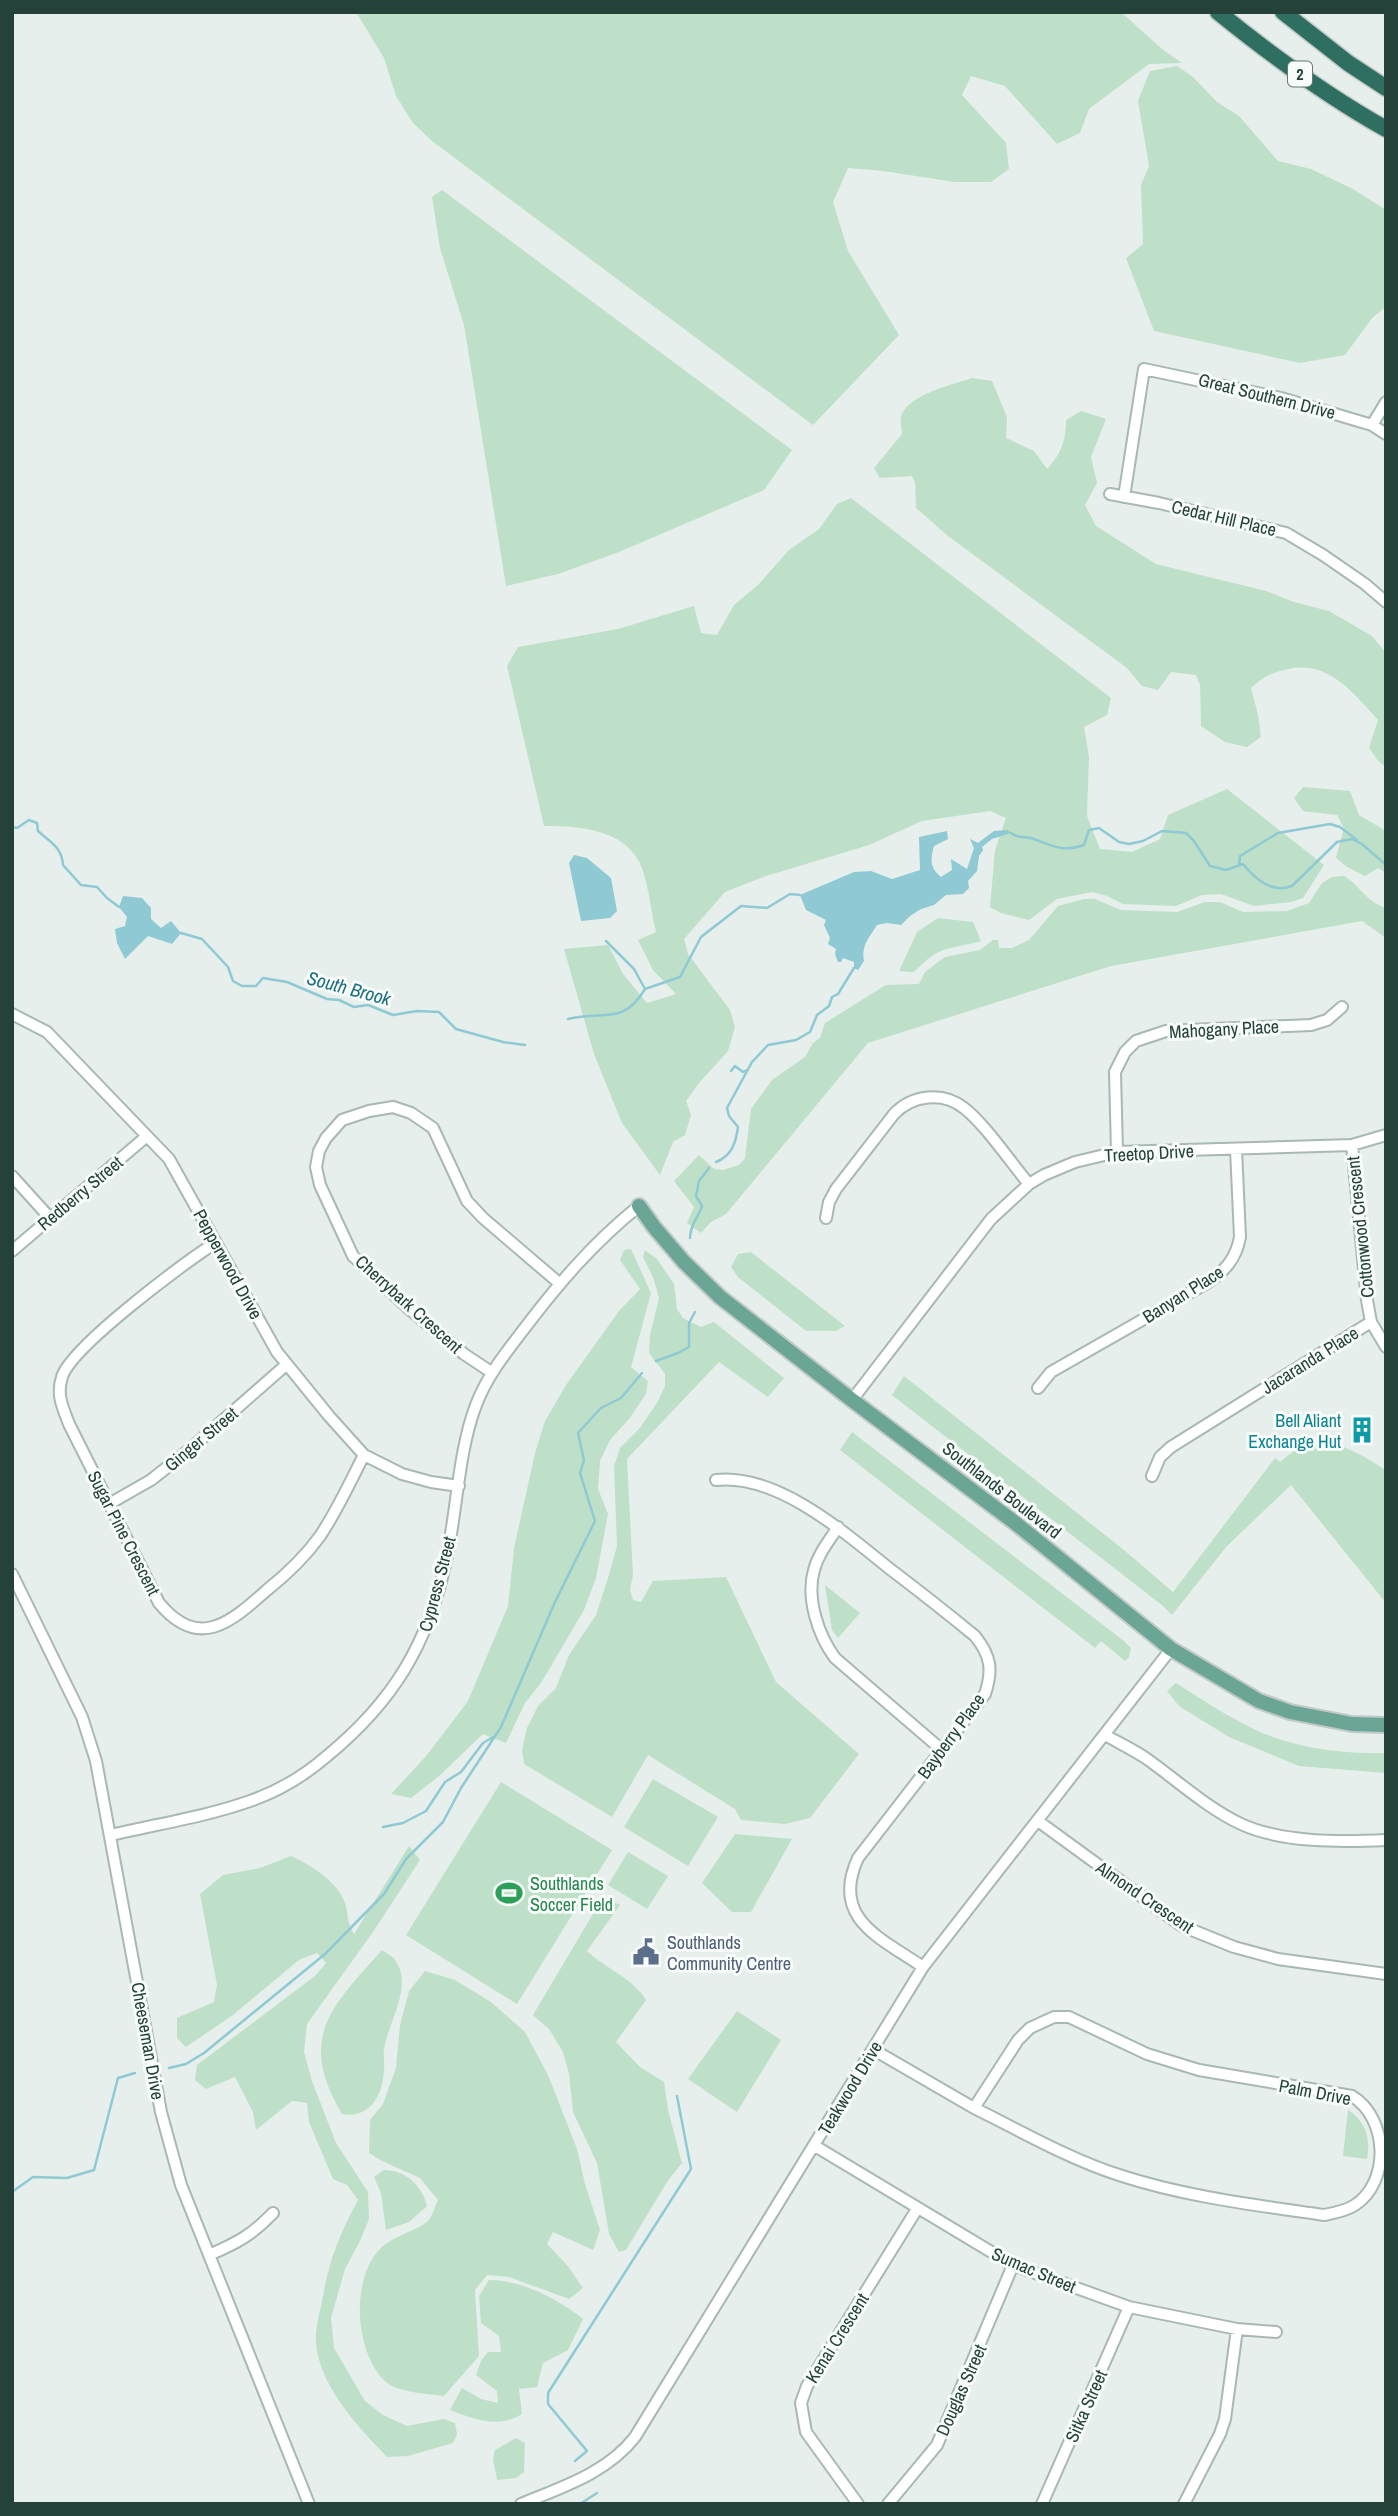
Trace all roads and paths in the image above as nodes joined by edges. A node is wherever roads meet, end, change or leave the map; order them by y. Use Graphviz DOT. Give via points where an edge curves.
graph roads {
  1 [pos="1219,12"];
  2 [pos="1283,12"];
  3 [pos="1385,87"];
  4 [pos="1386,129"];
  5 [pos="1386,402"];
  6 [pos="1372,425"];
  7 [pos="1386,434"];
  8 [pos="1110,494"];
  9 [pos="1124,497"];
  10 [pos="1386,602"];
  11 [pos="1342,1007"];
  12 [pos="12,1014"];
  13 [pos="1386,1135"];
  14 [pos="147,1136"];
  15 [pos="1352,1145"];
  16 [pos="1236,1149"];
  17 [pos="1118,1152"];
  18 [pos="12,1176"];
  19 [pos="1028,1184"];
  20 [pos="639,1206"];
  21 [pos="50,1217"];
  22 [pos="826,1218"];
  23 [pos="215,1242"];
  24 [pos="12,1251"];
  25 [pos="559,1283"];
  26 [pos="1371,1322"];
  27 [pos="1386,1347"];
  28 [pos="286,1365"];
  29 [pos="491,1372"];
  30 [pos="1038,1388"];
  31 [pos="852,1401"];
  32 [pos="363,1455"];
  33 [pos="1153,1476"];
  34 [pos="716,1480"];
  35 [pos="459,1486"];
  36 [pos="109,1504"];
  37 [pos="838,1528"];
  38 [pos="12,1574"];
  39 [pos="1171,1649"];
  40 [pos="1386,1725"];
  41 [pos="1105,1735"];
  42 [pos="942,1750"];
  43 [pos="1038,1821"];
  44 [pos="111,1835"];
  45 [pos="1386,1840"];
  46 [pos="923,1967"];
  47 [pos="1386,1974"];
  48 [pos="874,2050"];
  49 [pos="974,2108"];
  50 [pos="815,2146"];
  51 [pos="917,2209"];
  52 [pos="273,2213"];
  53 [pos="209,2255"];
  54 [pos="1013,2265"];
  55 [pos="1129,2307"];
  56 [pos="1237,2329"];
  57 [pos="1276,2332"];
  58 [pos="309,2504"];
  59 [pos="521,2504"];
  60 [pos="858,2504"];
  61 [pos="888,2504"];
  62 [pos="1042,2504"];
  63 [pos="1184,2504"];
  1 -- 4 [label="highway, 2" via="1350,109"];
  2 -- 3 [label="highway, 2"];
  5 -- 6 [label="street"];
  6 -- 7 [label="street, Great Southern Drive"];
  6 -- 9 [label="street, Great Southern Drive" via="1281,398 1144,369"];
  8 -- 9 [label="street, Cedar Hill Place"];
  9 -- 10 [label="street, Cedar Hill Place" via="1286,533"];
  11 -- 17 [label="street, Mahogany Place" via="1327,1020 1311,1025 1166,1031 1136,1041 1115,1072"];
  12 -- 14 [label="street, Pepperwood Drive" via="47,1032"];
  13 -- 15 [label="street, Treetop Drive"];
  14 -- 21 [label="street, Redberry Street"];
  14 -- 23 [label="street, Pepperwood Drive" via="169,1159"];
  15 -- 16 [label="street, Treetop Drive"];
  15 -- 26 [label="street, Cottonwood Crescent"];
  16 -- 17 [label="street, Treetop Drive"];
  16 -- 30 [label="street, Banyan Place" via="1240,1237 1230,1265 1207,1283 1051,1372"];
  17 -- 19 [label="street, Treetop Drive" via="1075,1162"];
  18 -- 21 [label="street"];
  19 -- 22 [label="street" via="963,1107 945,1099 922,1098 894,1114 836,1189"];
  19 -- 31 [label="street, Treetop Drive" via="991,1219"];
  20 -- 25 [label="street, Cypress Street"];
  20 -- 31 [label="main road, Southlands Boulevard" via="684,1262 720,1297"];
  21 -- 24 [label="street, Redberry Street"];
  23 -- 28 [label="street, Pepperwood Drive"];
  23 -- 36 [label="street, Sugar Pine Crescent" via="173,1271 65,1369 59,1396"];
  25 -- 29 [label="street, Cypress Street"];
  25 -- 29 [label="street, Cherrybark Crescent" via="467,1201 433,1128 411,1113 393,1107 369,1111 342,1120 326,1138 316,1167 320,1185 353,1256 408,1308"];
  26 -- 27 [label="street, Cottonwood Crescent"];
  26 -- 33 [label="street, Jacaranda Place" via="1171,1447 1160,1457"];
  28 -- 32 [label="street, Pepperwood Drive"];
  28 -- 36 [label="street, Ginger Street" via="152,1480"];
  29 -- 35 [label="street, Cypress Street" via="470,1425"];
  31 -- 39 [label="main road, Southlands Boulevard" via="1014,1522"];
  32 -- 35 [label="street, Pepperwood Drive" via="402,1474"];
  32 -- 36 [label="street, Sugar Pine Crescent" via="332,1517 304,1557 242,1613 224,1625 205,1629 180,1624 159,1603"];
  34 -- 37 [label="street, Bayberry Place" via="735,1478 753,1483 813,1510"];
  35 -- 44 [label="street, Cypress Street" via="446,1561 421,1642 385,1700 359,1728 306,1774 251,1801"];
  37 -- 42 [label="street" via="813,1573 814,1611 824,1643 835,1658"];
  37 -- 42 [label="street, Bayberry Place" via="986,1649 990,1678 985,1695"];
  38 -- 44 [label="street, Cheeseman Drive" via="82,1717"];
  39 -- 40 [label="main road, Southlands Boulevard" via="1251,1696 1290,1712 1352,1724"];
  39 -- 41 [label="street, Teakwood Drive"];
  41 -- 43 [label="street, Teakwood Drive"];
  41 -- 45 [label="street" via="1219,1811 1256,1830 1333,1841"];
  42 -- 46 [label="street, Bayberry Place" via="859,1858 849,1895 861,1924"];
  43 -- 46 [label="street, Teakwood Drive"];
  43 -- 47 [label="street, Almond Crescent" via="1182,1926 1207,1937 1278,1959"];
  44 -- 53 [label="street, Cheeseman Drive" via="161,2112 181,2185"];
  46 -- 48 [label="street, Teakwood Drive"];
  48 -- 49 [label="street, Palm Drive"];
  48 -- 50 [label="street, Teakwood Drive"];
  49 -- 49 [label="street, Palm Drive" via="1030,2028 1054,2017 1069,2017 1147,2054 1187,2067 1352,2096 1369,2110 1378,2127 1380,2158 1368,2193 1355,2205 1324,2215 1201,2197 1143,2183 1072,2156"];
  50 -- 51 [label="street, Sumac Street"];
  50 -- 59 [label="street, Teakwood Drive" via="628,2447 597,2471"];
  51 -- 54 [label="street, Sumac Street"];
  51 -- 60 [label="street, Kenai Crescent" via="807,2386 801,2403 806,2432"];
  52 -- 53 [label="street" via="241,2242"];
  53 -- 58 [label="street, Cheeseman Drive"];
  54 -- 55 [label="street, Sumac Street"];
  54 -- 61 [label="street, Douglas Street" via="937,2445"];
  55 -- 56 [label="street, Sumac Street"];
  55 -- 62 [label="street, Sitka Street"];
  56 -- 57 [label="street, Sumac Street"];
  56 -- 63 [label="street" via="1220,2434"];
}
